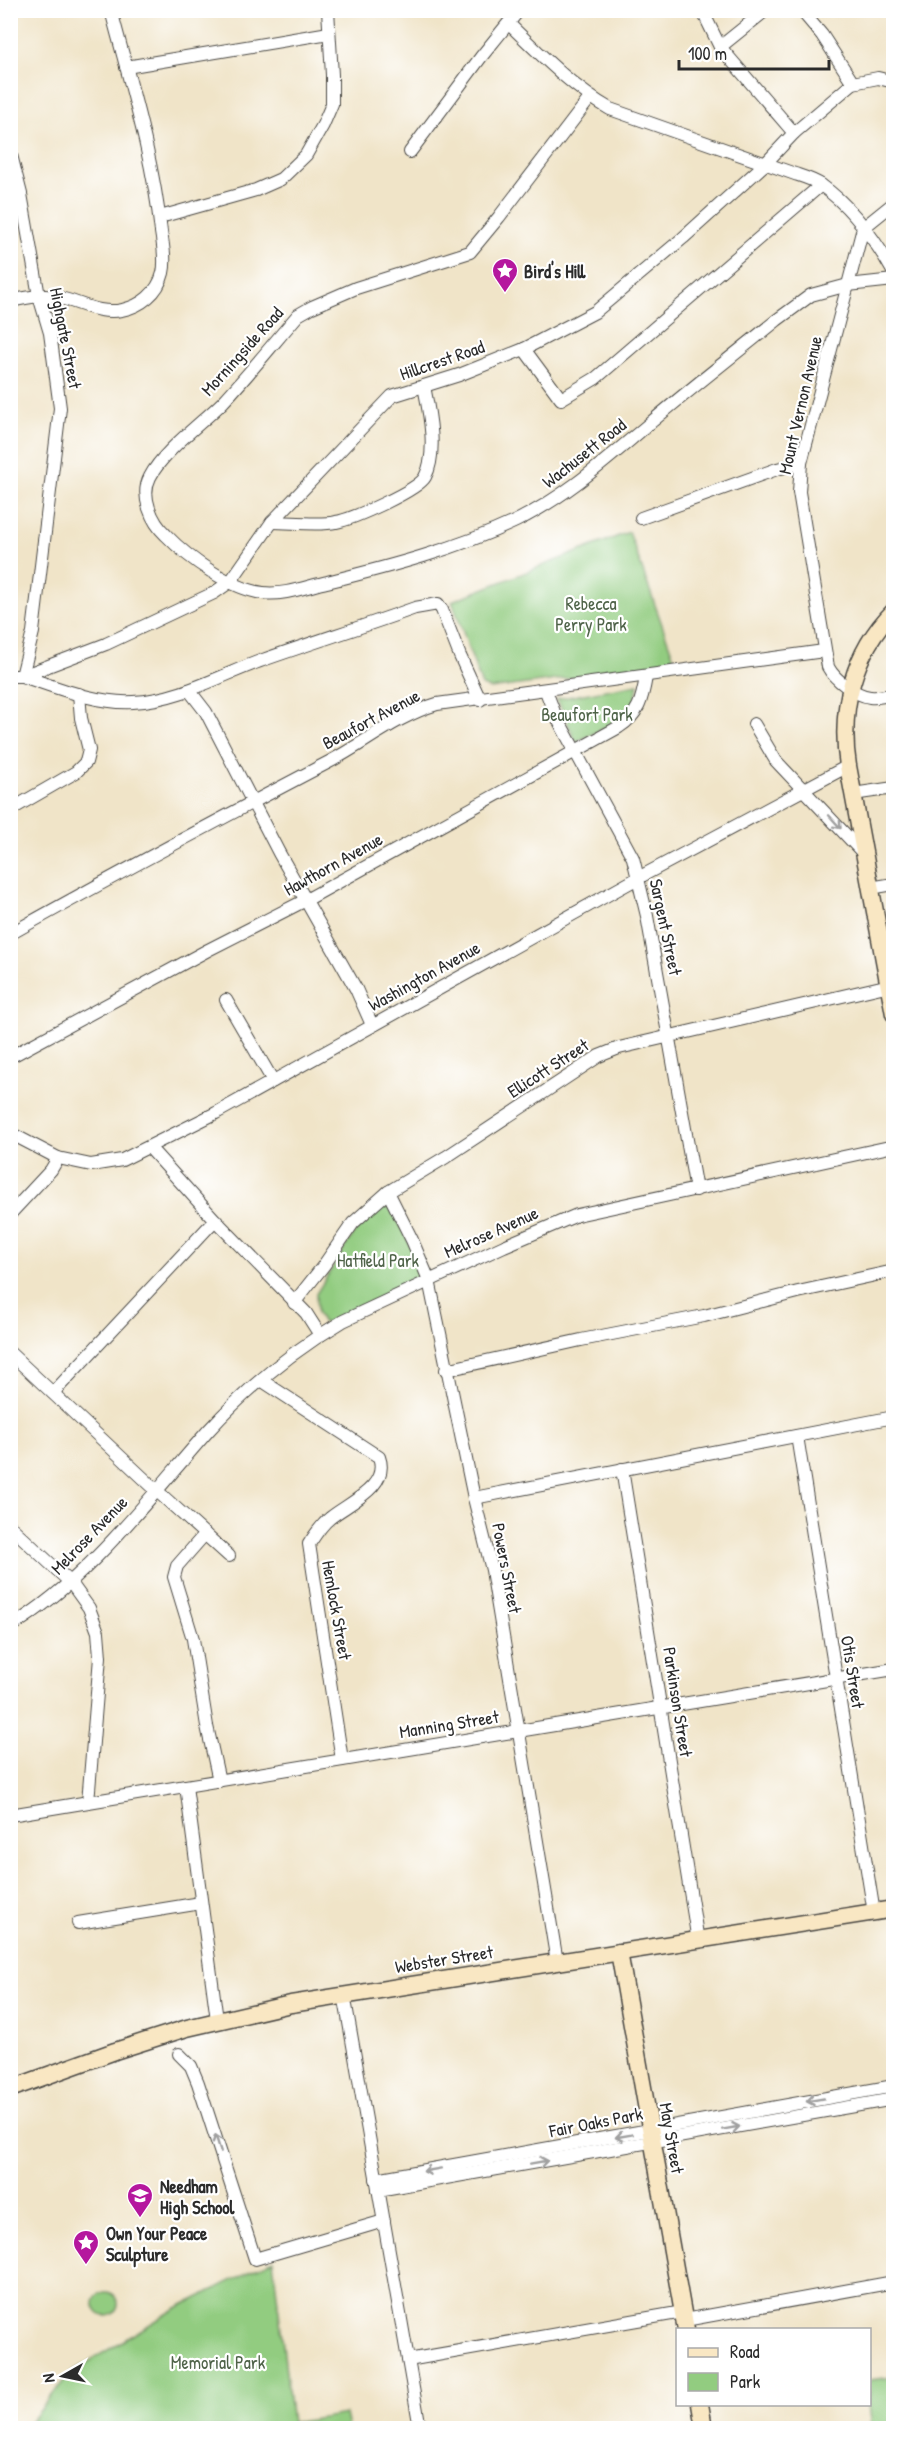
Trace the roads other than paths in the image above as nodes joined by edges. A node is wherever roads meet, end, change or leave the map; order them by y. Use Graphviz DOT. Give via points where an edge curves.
graph roads {
  1 [pos="111,10"];
  2 [pos="327,10"];
  3 [pos="519,10"];
  4 [pos="702,10"];
  5 [pos="766,10"];
  6 [pos="801,10"];
  7 [pos="509,24"];
  8 [pos="329,33"];
  9 [pos="720,47"];
  10 [pos="126,67"];
  11 [pos="894,82"];
  12 [pos="854,83"];
  13 [pos="590,98"];
  14 [pos="794,133"];
  15 [pos="10,151"];
  16 [pos="410,152"];
  17 [pos="765,164"];
  18 [pos="821,185"];
  19 [pos="894,203"];
  20 [pos="160,217"];
  21 [pos="863,228"];
  22 [pos="894,273"];
  23 [pos="894,280"];
  24 [pos="848,285"];
  25 [pos="39,296"];
  26 [pos="10,301"];
  27 [pos="524,349"];
  28 [pos="424,386"];
  29 [pos="801,463"];
  30 [pos="641,518"];
  31 [pos="272,522"];
  32 [pos="231,580"];
  33 [pos="894,611"];
  34 [pos="824,651"];
  35 [pos="646,677"];
  36 [pos="14,678"];
  37 [pos="850,688"];
  38 [pos="189,690"];
  39 [pos="546,691"];
  40 [pos="80,694"];
  41 [pos="894,694"];
  42 [pos="480,700"];
  43 [pos="754,724"];
  44 [pos="574,751"];
  45 [pos="848,766"];
  46 [pos="894,788"];
  47 [pos="806,790"];
  48 [pos="853,794"];
  49 [pos="254,801"];
  50 [pos="10,810"];
  51 [pos="864,854"];
  52 [pos="638,878"];
  53 [pos="894,884"];
  54 [pos="870,888"];
  55 [pos="306,900"];
  56 [pos="10,934"];
  57 [pos="891,985"];
  58 [pos="226,1000"];
  59 [pos="894,1014"];
  60 [pos="372,1026"];
  61 [pos="669,1036"];
  62 [pos="10,1057"];
  63 [pos="273,1081"];
  64 [pos="10,1133"];
  65 [pos="894,1146"];
  66 [pos="149,1147"];
  67 [pos="58,1158"];
  68 [pos="696,1190"];
  69 [pos="388,1192"];
  70 [pos="10,1214"];
  71 [pos="215,1220"];
  72 [pos="894,1271"];
  73 [pos="429,1280"];
  74 [pos="294,1303"];
  75 [pos="320,1335"];
  76 [pos="10,1353"];
  77 [pos="446,1370"];
  78 [pos="261,1380"];
  79 [pos="53,1393"];
  80 [pos="894,1417"];
  81 [pos="797,1436"];
  82 [pos="622,1469"];
  83 [pos="156,1490"];
  84 [pos="474,1498"];
  85 [pos="10,1526"];
  86 [pos="206,1534"];
  87 [pos="229,1556"];
  88 [pos="71,1583"];
  89 [pos="10,1627"];
  90 [pos="894,1669"];
  91 [pos="836,1679"];
  92 [pos="661,1708"];
  93 [pos="517,1731"];
  94 [pos="342,1760"];
  95 [pos="219,1780"];
  96 [pos="186,1786"];
  97 [pos="88,1802"];
  98 [pos="10,1815"];
  99 [pos="201,1903"];
  100 [pos="894,1910"];
  101 [pos="874,1912"];
  102 [pos="78,1923"];
  103 [pos="698,1941"];
  104 [pos="619,1952"];
  105 [pos="557,1962"];
  106 [pos="344,1995"];
  107 [pos="218,2020"];
  108 [pos="179,2054"];
  109 [pos="11,2086"];
  110 [pos="894,2086"];
  111 [pos="856,2092"];
  112 [pos="894,2099"];
  113 [pos="858,2106"];
  114 [pos="652,2136"];
  115 [pos="377,2185"];
  116 [pos="384,2221"];
  117 [pos="894,2282"];
  118 [pos="685,2321"];
  119 [pos="408,2360"];
  120 [pos="700,2406"];
  121 [pos="420,2428"];
  122 [pos="704,2428"];
  1 -- 10 [label="street"];
  2 -- 8 [label="street"];
  3 -- 7 [label="street"];
  4 -- 9 [label="street"];
  5 -- 9 [label="street"];
  6 -- 12 [label="street"];
  7 -- 13 [label="street"];
  7 -- 16 [label="street"];
  8 -- 10 [label="street"];
  8 -- 20 [label="street" via="332,104 306,155 281,179 256,190"];
  9 -- 14 [label="street"];
  10 -- 20 [label="street"];
  11 -- 12 [label="street" via="878,78"];
  12 -- 14 [label="street, Hillcrest Road"];
  13 -- 17 [label="street" via="610,109"];
  13 -- 32 [label="street, Morningside Road" via="470,252 356,288 298,315 150,476 148,506 156,526 203,566"];
  14 -- 17 [label="street, Hillcrest Road"];
  15 -- 25 [label="street, Highgate Street"];
  17 -- 18 [label="street"];
  17 -- 27 [label="street, Hillcrest Road" via="595,312"];
  18 -- 21 [label="street"];
  18 -- 27 [label="street" via="596,378 561,399"];
  19 -- 21 [label="street"];
  20 -- 25 [label="street" via="163,273 156,290 141,304 120,311 99,310"];
  21 -- 22 [label="street" via="875,240"];
  21 -- 24 [label="street, Mount Vernon Avenue"];
  23 -- 24 [label="street, Wachusett Road"];
  24 -- 29 [label="street, Mount Vernon Avenue"];
  24 -- 32 [label="street, Wachusett Road" via="811,295 561,497 517,520 457,546 297,589 266,594"];
  25 -- 26 [label="street"];
  25 -- 36 [label="street, Highgate Street" via="50,333 60,408 33,632"];
  27 -- 28 [label="street, Hillcrest Road"];
  28 -- 31 [label="street, Hillcrest Road" via="392,396"];
  28 -- 31 [label="street" via="431,455 423,480 401,496 336,523"];
  29 -- 30 [label="street"];
  29 -- 34 [label="street, Mount Vernon Avenue" via="799,492"];
  31 -- 32 [label="street, Hillcrest Road"];
  32 -- 36 [label="street, Hillcrest Road" via="163,619"];
  33 -- 37 [label="street" via="866,647"];
  34 -- 35 [label="street, Beaufort Avenue"];
  34 -- 37 [label="street, Mount Vernon Avenue" via="832,675"];
  35 -- 39 [label="street, Beaufort Avenue"];
  35 -- 44 [label="street, Hawthorn Avenue" via="642,701 630,720"];
  36 -- 40 [label="street"];
  37 -- 41 [label="street" via="869,697"];
  37 -- 45 [label="street" via="845,720"];
  38 -- 40 [label="street" via="130,703"];
  38 -- 42 [label="street" via="433,603 442,610"];
  38 -- 49 [label="street" via="206,712"];
  39 -- 42 [label="street, Beaufort Avenue"];
  39 -- 44 [label="street, Sargent Street"];
  40 -- 50 [label="street" via="89,750 86,762 76,772"];
  42 -- 49 [label="street, Beaufort Avenue" via="419,709 332,761"];
  43 -- 47 [label="street" via="776,761"];
  44 -- 52 [label="street, Sargent Street" via="633,858"];
  44 -- 55 [label="street, Hawthorn Avenue"];
  45 -- 47 [label="street, Washington Avenue"];
  45 -- 48 [label="street"];
  46 -- 48 [label="street"];
  47 -- 51 [label="street, one-way"];
  47 -- 52 [label="street, Washington Avenue"];
  48 -- 51 [label="street"];
  49 -- 55 [label="street"];
  49 -- 56 [label="street, Beaufort Avenue"];
  51 -- 54 [label="street"];
  52 -- 60 [label="street, Washington Avenue"];
  52 -- 61 [label="street, Sargent Street"];
  53 -- 54 [label="street"];
  54 -- 57 [label="street"];
  55 -- 60 [label="street"];
  55 -- 62 [label="street, Hawthorn Avenue"];
  57 -- 59 [label="street"];
  57 -- 61 [label="street, Ellicott Street"];
  58 -- 63 [label="street"];
  60 -- 63 [label="street, Washington Avenue"];
  61 -- 68 [label="street, Sargent Street"];
  61 -- 69 [label="street, Ellicott Street" via="599,1056"];
  63 -- 66 [label="street, Washington Avenue"];
  64 -- 67 [label="street, Washington Avenue"];
  65 -- 68 [label="street, Melrose Avenue"];
  66 -- 67 [label="street, Washington Avenue" via="122,1160 91,1165"];
  66 -- 71 [label="street"];
  67 -- 70 [label="street"];
  68 -- 73 [label="street, Melrose Avenue" via="566,1219"];
  69 -- 73 [label="street, Powers Street"];
  69 -- 74 [label="street, Ellicott Street" via="353,1223"];
  71 -- 74 [label="street"];
  71 -- 79 [label="street"];
  72 -- 77 [label="street" via="704,1317"];
  73 -- 75 [label="street, Melrose Avenue"];
  73 -- 77 [label="street, Powers Street"];
  74 -- 75 [label="street" via="306,1313"];
  75 -- 78 [label="street, Melrose Avenue"];
  76 -- 79 [label="street"];
  77 -- 84 [label="street, Powers Street"];
  78 -- 83 [label="street, Melrose Avenue" via="209,1430"];
  78 -- 94 [label="street, Hemlock Street" via="379,1457 382,1465 378,1478 361,1498 329,1518 309,1544"];
  79 -- 83 [label="street"];
  80 -- 81 [label="street"];
  81 -- 82 [label="street"];
  81 -- 91 [label="street, Otis Street"];
  82 -- 84 [label="street"];
  82 -- 92 [label="street, Parkinson Street"];
  83 -- 86 [label="street"];
  83 -- 88 [label="street, Melrose Avenue"];
  84 -- 93 [label="street, Powers Street" via="492,1570"];
  85 -- 88 [label="street"];
  86 -- 87 [label="street"];
  86 -- 95 [label="street" via="177,1566 174,1577 193,1639"];
  88 -- 89 [label="street, Melrose Avenue"];
  88 -- 97 [label="street" via="89,1608 98,1632 100,1657"];
  90 -- 91 [label="street, Manning Street"];
  91 -- 92 [label="street, Manning Street"];
  91 -- 101 [label="street, Otis Street"];
  92 -- 93 [label="street, Manning Street"];
  92 -- 103 [label="street, Parkinson Street"];
  93 -- 94 [label="street, Manning Street"];
  93 -- 105 [label="street, Powers Street"];
  94 -- 95 [label="street, Manning Street"];
  95 -- 96 [label="street, Manning Street"];
  96 -- 97 [label="street, Manning Street"];
  96 -- 99 [label="street"];
  97 -- 98 [label="street, Manning Street"];
  99 -- 102 [label="street"];
  99 -- 107 [label="street"];
  100 -- 101 [label="street, Webster Street"];
  101 -- 103 [label="street, Webster Street"];
  103 -- 104 [label="street, Webster Street"];
  104 -- 105 [label="street, Webster Street"];
  104 -- 114 [label="street, May Street"];
  105 -- 106 [label="street, Webster Street"];
  106 -- 107 [label="street, Webster Street"];
  106 -- 115 [label="street"];
  107 -- 109 [label="street, Webster Street"];
  116 -- 108 [label="street, one-way" via="255,2259 198,2083 191,2066"];
  110 -- 111 [label="street, Fair Oaks Park"];
  111 -- 113 [label="street"];
  111 -- 114 [label="street, Fair Oaks Park, one-way"];
  112 -- 113 [label="street, Fair Oaks Park"];
  114 -- 113 [label="street, Fair Oaks Park, one-way"];
  114 -- 115 [label="street, Fair Oaks Park"];
  114 -- 118 [label="street, May Street"];
  115 -- 116 [label="street"];
  116 -- 119 [label="street"];
  117 -- 118 [label="street"];
  118 -- 119 [label="street"];
  119 -- 121 [label="street"];
  120 -- 122 [label="street"];
}
